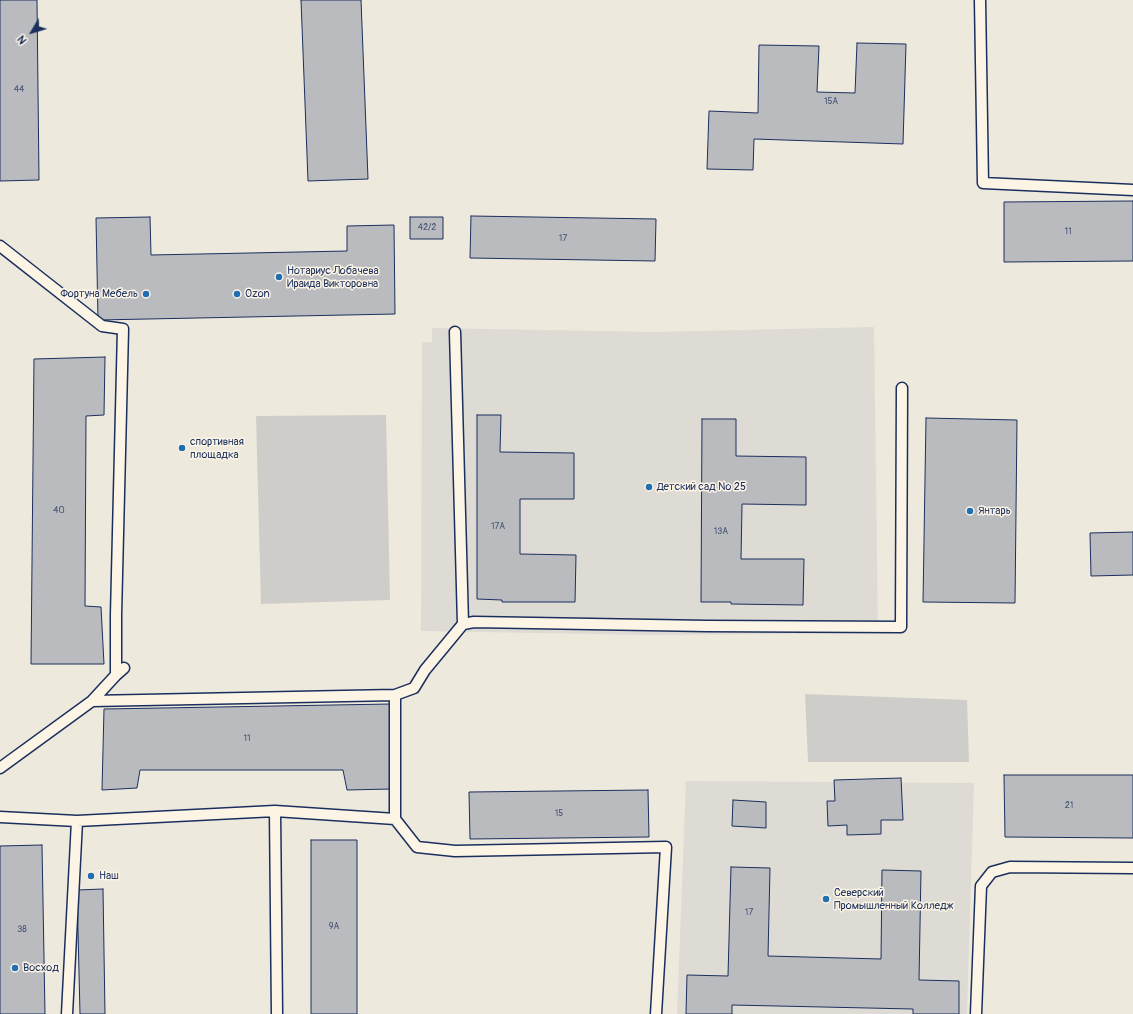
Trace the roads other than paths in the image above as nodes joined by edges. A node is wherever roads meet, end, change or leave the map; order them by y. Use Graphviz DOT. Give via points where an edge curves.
graph roads {
  1 [pos="980,0"];
  2 [pos="1133,190"];
  3 [pos="0,246"];
  4 [pos="455,332"];
  5 [pos="902,388"];
  6 [pos="464,624"];
  7 [pos="124,668"];
  8 [pos="116,675"];
  9 [pos="395,695"];
  10 [pos="92,701"];
  11 [pos="0,768"];
  12 [pos="276,811"];
  13 [pos="0,817"];
  14 [pos="395,819"];
  15 [pos="77,821"];
  16 [pos="1133,868"];
  17 [pos="67,1014"];
  18 [pos="277,1014"];
  19 [pos="656,1014"];
  20 [pos="976,1014"];
  1 -- 2 [label="lane" via="983,183"];
  3 -- 8 [label="lane" via="102,326 124,329"];
  4 -- 6 [label="lane"];
  5 -- 6 [label="lane" via="901,627 474,622"];
  6 -- 9 [label="lane" via="425,670 414,688"];
  7 -- 8 [label="lane"];
  8 -- 10 [label="lane"];
  9 -- 10 [label="lane"];
  9 -- 14 [label="lane"];
  10 -- 11 [label="lane"];
  12 -- 14 [label="lane"];
  12 -- 15 [label="lane"];
  12 -- 18 [label="lane"];
  13 -- 15 [label="lane"];
  14 -- 19 [label="lane" via="417,847 424,848 455,851 666,847"];
  15 -- 17 [label="lane"];
  16 -- 20 [label="lane" via="1010,867 992,872 981,886"];
}
